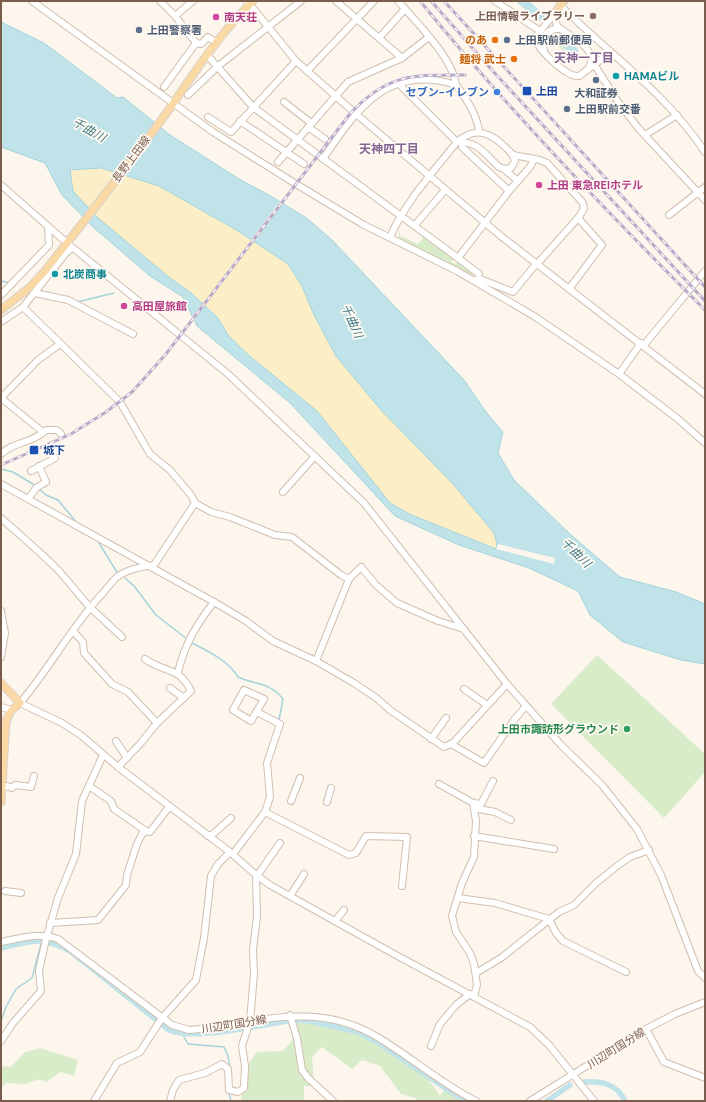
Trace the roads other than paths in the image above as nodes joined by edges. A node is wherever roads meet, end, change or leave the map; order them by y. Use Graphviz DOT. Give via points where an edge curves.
graph roads {
  1 [pos="32,1"];
  2 [pos="193,1"];
  3 [pos="301,1"];
  4 [pos="336,1"];
  5 [pos="374,1"];
  6 [pos="398,1"];
  7 [pos="495,1"];
  8 [pos="162,2"];
  9 [pos="250,2"];
  10 [pos="560,2"];
  11 [pos="405,9"];
  12 [pos="554,14"];
  13 [pos="175,16"];
  14 [pos="357,19"];
  15 [pos="547,23"];
  16 [pos="555,24"];
  17 [pos="268,27"];
  18 [pos="560,29"];
  19 [pos="540,31"];
  20 [pos="379,38"];
  21 [pos="429,38"];
  22 [pos="217,42"];
  23 [pos="196,43"];
  24 [pos="611,52"];
  25 [pos="545,54"];
  26 [pos="590,54"];
  27 [pos="207,55"];
  28 [pos="605,57"];
  29 [pos="402,58"];
  30 [pos="296,61"];
  31 [pos="594,64"];
  32 [pos="217,67"];
  33 [pos="588,69"];
  34 [pos="307,71"];
  35 [pos="399,84"];
  36 [pos="456,85"];
  37 [pos="164,87"];
  38 [pos="188,95"];
  39 [pos="336,95"];
  40 [pos="173,102"];
  41 [pos="284,102"];
  42 [pos="253,107"];
  43 [pos="356,114"];
  44 [pos="677,115"];
  45 [pos="208,117"];
  46 [pos="240,121"];
  47 [pos="310,125"];
  48 [pos="477,132"];
  49 [pos="645,136"];
  50 [pos="297,139"];
  51 [pos="325,139"];
  52 [pos="457,142"];
  53 [pos="475,144"];
  54 [pos="462,147"];
  55 [pos="287,152"];
  56 [pos="705,152"];
  57 [pos="513,155"];
  58 [pos="488,156"];
  59 [pos="323,159"];
  60 [pos="534,159"];
  61 [pos="278,162"];
  62 [pos="304,164"];
  63 [pos="480,164"];
  64 [pos="504,169"];
  65 [pos="429,176"];
  66 [pos="518,181"];
  67 [pos="1,185"];
  68 [pos="705,187"];
  69 [pos="445,190"];
  70 [pos="509,191"];
  71 [pos="698,192"];
  72 [pos="705,200"];
  73 [pos="401,215"];
  74 [pos="669,215"];
  75 [pos="578,218"];
  76 [pos="484,223"];
  77 [pos="415,225"];
  78 [pos="48,226"];
  79 [pos="390,237"];
  80 [pos="69,244"];
  81 [pos="458,258"];
  82 [pos="536,264"];
  83 [pos="705,271"];
  84 [pos="479,274"];
  85 [pos="473,280"];
  86 [pos="1,284"];
  87 [pos="569,288"];
  88 [pos="7,289"];
  89 [pos="35,293"];
  90 [pos="1,294"];
  91 [pos="23,307"];
  92 [pos="1,310"];
  93 [pos="1,322"];
  94 [pos="133,334"];
  95 [pos="60,344"];
  96 [pos="642,344"];
  97 [pos="619,374"];
  98 [pos="705,394"];
  99 [pos="1,398"];
  100 [pos="43,432"];
  101 [pos="61,434"];
  102 [pos="705,443"];
  103 [pos="1,454"];
  104 [pos="315,456"];
  105 [pos="55,458"];
  106 [pos="39,466"];
  107 [pos="31,471"];
  108 [pos="1,484"];
  109 [pos="284,492"];
  110 [pos="29,498"];
  111 [pos="195,503"];
  112 [pos="1,518"];
  113 [pos="148,566"];
  114 [pos="349,579"];
  115 [pos="214,602"];
  116 [pos="89,608"];
  117 [pos="1,611"];
  118 [pos="464,629"];
  119 [pos="73,631"];
  120 [pos="122,637"];
  121 [pos="1,657"];
  122 [pos="145,659"];
  123 [pos="316,661"];
  124 [pos="178,672"];
  125 [pos="1,683"];
  126 [pos="507,684"];
  127 [pos="170,688"];
  128 [pos="464,689"];
  129 [pos="184,698"];
  130 [pos="20,703"];
  131 [pos="488,704"];
  132 [pos="526,706"];
  133 [pos="1,707"];
  134 [pos="12,710"];
  135 [pos="257,712"];
  136 [pos="446,718"];
  137 [pos="156,723"];
  138 [pos="432,739"];
  139 [pos="116,741"];
  140 [pos="451,744"];
  141 [pos="2,751"];
  142 [pos="103,755"];
  143 [pos="127,758"];
  144 [pos="118,767"];
  145 [pos="2,771"];
  146 [pos="34,776"];
  147 [pos="300,778"];
  148 [pos="493,781"];
  149 [pos="439,784"];
  150 [pos="89,786"];
  151 [pos="3,788"];
  152 [pos="331,788"];
  153 [pos="291,801"];
  154 [pos="1,802"];
  155 [pos="327,802"];
  156 [pos="474,805"];
  157 [pos="169,807"];
  158 [pos="265,812"];
  159 [pos="231,818"];
  160 [pos="511,820"];
  161 [pos="146,831"];
  162 [pos="208,836"];
  163 [pos="474,836"];
  164 [pos="280,844"];
  165 [pos="554,849"];
  166 [pos="649,850"];
  167 [pos="232,853"];
  168 [pos="304,874"];
  169 [pos="256,875"];
  170 [pos="402,886"];
  171 [pos="5,892"];
  172 [pos="21,893"];
  173 [pos="290,896"];
  174 [pos="458,898"];
  175 [pos="344,910"];
  176 [pos="549,919"];
  177 [pos="335,921"];
  178 [pos="50,923"];
  179 [pos="46,939"];
  180 [pos="1,942"];
  181 [pos="626,972"];
  182 [pos="476,973"];
  183 [pos="705,978"];
  184 [pos="472,995"];
  185 [pos="705,1002"];
  186 [pos="290,1015"];
  187 [pos="162,1018"];
  188 [pos="248,1025"];
  189 [pos="646,1029"];
  190 [pos="1,1042"];
  191 [pos="431,1046"];
  192 [pos="573,1074"];
  193 [pos="705,1078"];
  194 [pos="94,1101"];
  195 [pos="170,1101"];
  196 [pos="333,1101"];
  197 [pos="476,1101"];
  198 [pos="530,1101"];
  199 [pos="594,1101"];
  1 -- 40 [label="street"];
  2 -- 13 [label="street"];
  3 -- 17 [label="street"];
  4 -- 14 [label="street"];
  5 -- 14 [label="street"];
  6 -- 11 [label="street"];
  7 -- 19 [label="street"];
  8 -- 13 [label="street"];
  9 -- 17 [label="street"];
  9 -- 22 [label="main road, 長野上田線"];
  10 -- 12 [label="main road"];
  10 -- 24 [label="street"];
  11 -- 20 [label="street"];
  11 -- 21 [label="street"];
  12 -- 15 [label="street"];
  12 -- 16 [label="street"];
  13 -- 23 [label="street"];
  14 -- 20 [label="street"];
  14 -- 34 [label="street"];
  15 -- 16 [label="street"];
  15 -- 19 [label="street"];
  16 -- 18 [label="street"];
  17 -- 30 [label="street"];
  17 -- 32 [label="street"];
  18 -- 25 [label="street" via="551,30 544,36 542,45"];
  18 -- 26 [label="street" via="578,40"];
  19 -- 25 [label="street" via="537,42"];
  20 -- 29 [label="street"];
  21 -- 29 [label="street"];
  21 -- 36 [label="street" via="446,60"];
  22 -- 23 [label="street" via="208,37 201,44"];
  22 -- 27 [label="main road, 長野上田線"];
  23 -- 37 [label="street"];
  24 -- 28 [label="street"];
  24 -- 44 [label="street" via="649,85"];
  25 -- 33 [label="street" via="571,76 579,76"];
  26 -- 28 [label="street" via="597,58"];
  26 -- 33 [label="street" via="592,60"];
  27 -- 32 [label="street"];
  27 -- 40 [label="main road, 長野上田線"];
  28 -- 31 [label="street"];
  29 -- 39 [label="street" via="348,82"];
  30 -- 34 [label="street"];
  30 -- 42 [label="street"];
  31 -- 33 [label="street"];
  31 -- 49 [label="street" via="618,102"];
  32 -- 38 [label="street"];
  32 -- 42 [label="street"];
  34 -- 39 [label="street"];
  35 -- 36 [label="street" via="431,80"];
  35 -- 43 [label="street" via="375,96"];
  35 -- 52 [label="street"];
  36 -- 48 [label="street" via="468,101 478,126"];
  39 -- 43 [label="street"];
  39 -- 47 [label="street"];
  40 -- 79 [label="street" via="213,132 296,184 364,225"];
  40 -- 80 [label="main road, 長野上田線"];
  41 -- 47 [label="street"];
  42 -- 46 [label="street"];
  42 -- 50 [label="street"];
  43 -- 59 [label="street"];
  43 -- 65 [label="street"];
  44 -- 49 [label="street"];
  44 -- 56 [label="street"];
  45 -- 46 [label="street" via="231,132"];
  46 -- 55 [label="street"];
  47 -- 50 [label="street"];
  47 -- 51 [label="street"];
  48 -- 52 [label="street" via="466,135"];
  48 -- 53 [label="street"];
  48 -- 57 [label="street" via="494,137"];
  49 -- 71 [label="street"];
  50 -- 55 [label="street"];
  50 -- 59 [label="street"];
  52 -- 53 [label="street"];
  52 -- 65 [label="street"];
  53 -- 58 [label="street"];
  54 -- 63 [label="street"];
  55 -- 61 [label="street"];
  55 -- 62 [label="street"];
  57 -- 60 [label="street"];
  57 -- 64 [label="street" via="514,164 511,168"];
  58 -- 63 [label="street"];
  58 -- 64 [label="street"];
  59 -- 73 [label="street"];
  60 -- 66 [label="street"];
  60 -- 75 [label="street" via="547,163 581,200 584,209"];
  63 -- 70 [label="street"];
  64 -- 66 [label="street"];
  65 -- 69 [label="street"];
  65 -- 73 [label="street"];
  66 -- 70 [label="street"];
  67 -- 78 [label="street"];
  68 -- 71 [label="street"];
  69 -- 76 [label="street"];
  69 -- 77 [label="street"];
  70 -- 76 [label="street"];
  71 -- 72 [label="street"];
  71 -- 74 [label="street"];
  73 -- 77 [label="street"];
  73 -- 79 [label="street"];
  75 -- 82 [label="street"];
  75 -- 87 [label="street" via="602,245"];
  76 -- 81 [label="street"];
  76 -- 82 [label="street"];
  77 -- 81 [label="street"];
  78 -- 80 [label="street"];
  78 -- 88 [label="street" via="49,245"];
  79 -- 85 [label="street"];
  80 -- 89 [label="street" via="66,253"];
  80 -- 92 [label="main road, 長野上田線" via="30,287"];
  80 -- 104 [label="street" via="228,374"];
  81 -- 84 [label="street"];
  82 -- 85 [label="street" via="513,292 480,279"];
  82 -- 87 [label="street"];
  83 -- 96 [label="street"];
  85 -- 97 [label="street" via="512,302"];
  86 -- 88 [label="street"];
  87 -- 96 [label="street"];
  88 -- 90 [label="street"];
  89 -- 91 [label="street"];
  89 -- 94 [label="street" via="68,300"];
  91 -- 93 [label="street"];
  91 -- 95 [label="street"];
  95 -- 99 [label="street" via="38,360"];
  95 -- 111 [label="street" via="120,402 150,454 170,470"];
  96 -- 97 [label="street"];
  96 -- 98 [label="street"];
  97 -- 102 [label="street"];
  99 -- 100 [label="street"];
  100 -- 101 [label="street" via="57,430"];
  100 -- 103 [label="street"];
  104 -- 109 [label="street"];
  104 -- 118 [label="street" via="364,503"];
  105 -- 106 [label="street"];
  106 -- 107 [label="street"];
  106 -- 110 [label="street" via="46,482 36,488"];
  108 -- 110 [label="street"];
  110 -- 113 [label="street"];
  111 -- 113 [label="street" via="154,565"];
  111 -- 114 [label="street" via="211,512 275,535 292,537"];
  112 -- 116 [label="street" via="57,569"];
  113 -- 115 [label="street"];
  113 -- 116 [label="street" via="139,567 118,577"];
  114 -- 118 [label="street" via="361,567 376,585 397,603"];
  114 -- 123 [label="street"];
  115 -- 123 [label="street" via="273,641"];
  115 -- 124 [label="street" via="196,626 182,655"];
  116 -- 119 [label="street"];
  116 -- 120 [label="street"];
  117 -- 121 [label="street" via="5,633"];
  118 -- 126 [label="street"];
  119 -- 130 [label="street"];
  119 -- 137 [label="street" via="83,642 84,653 107,679 128,692"];
  122 -- 124 [label="street"];
  123 -- 138 [label="street" via="375,697"];
  124 -- 129 [label="street" via="191,691"];
  125 -- 130 [label="main road"];
  126 -- 131 [label="street"];
  126 -- 132 [label="street"];
  127 -- 129 [label="street"];
  128 -- 131 [label="street"];
  129 -- 137 [label="street"];
  130 -- 134 [label="main road"];
  130 -- 142 [label="street" via="62,723 82,736"];
  131 -- 140 [label="street"];
  132 -- 140 [label="street" via="484,763"];
  132 -- 166 [label="street" via="616,801"];
  133 -- 134 [label="street"];
  134 -- 141 [label="main road" via="6,721"];
  135 -- 135 [label="street" via="264,699 244,690 233,710 251,721"];
  135 -- 158 [label="street" via="280,724 267,763 270,797"];
  136 -- 138 [label="street"];
  137 -- 143 [label="street"];
  138 -- 140 [label="street" via="444,747"];
  139 -- 143 [label="street"];
  141 -- 145 [label="main road"];
  142 -- 144 [label="street"];
  142 -- 150 [label="street"];
  143 -- 144 [label="street"];
  144 -- 157 [label="street"];
  145 -- 151 [label="main road"];
  146 -- 151 [label="street" via="31,787 16,785 12,788"];
  147 -- 153 [label="street"];
  148 -- 156 [label="street" via="481,804"];
  149 -- 156 [label="street"];
  150 -- 161 [label="street" via="111,801 114,809"];
  150 -- 178 [label="street" via="82,801 74,862 67,874"];
  151 -- 154 [label="main road"];
  152 -- 155 [label="street"];
  156 -- 160 [label="street"];
  156 -- 163 [label="street"];
  157 -- 161 [label="street" via="150,832"];
  157 -- 162 [label="street"];
  158 -- 167 [label="street"];
  158 -- 170 [label="street" via="349,855 356,853 366,836 407,837"];
  159 -- 162 [label="street"];
  161 -- 178 [label="street" via="137,844 126,885 98,920"];
  162 -- 167 [label="street"];
  163 -- 165 [label="street"];
  163 -- 174 [label="street" via="474,857"];
  164 -- 169 [label="street"];
  166 -- 176 [label="street" via="624,862 596,883 574,906"];
  166 -- 183 [label="street" via="696,967"];
  167 -- 169 [label="street"];
  167 -- 187 [label="street" via="218,864 211,876 198,977"];
  168 -- 173 [label="street"];
  169 -- 173 [label="street"];
  169 -- 188 [label="street" via="254,974"];
  171 -- 172 [label="street"];
  173 -- 177 [label="street"];
  174 -- 176 [label="street" via="495,903"];
  174 -- 182 [label="street" via="452,922 470,952"];
  175 -- 177 [label="street"];
  176 -- 181 [label="street" via="563,941"];
  176 -- 182 [label="street" via="501,958"];
  177 -- 184 [label="street"];
  178 -- 179 [label="street"];
  179 -- 180 [label="street" via="30,936"];
  179 -- 187 [label="street, 川辺町国分線" via="68,945"];
  179 -- 190 [label="street" via="39,971 41,991 12,1023"];
  182 -- 184 [label="street" via="477,985"];
  184 -- 191 [label="street" via="456,1005 440,1024"];
  184 -- 192 [label="street" via="530,1027"];
  185 -- 189 [label="street, 川辺町国分線"];
  186 -- 188 [label="street, 川辺町国分線"];
  186 -- 196 [label="street" via="302,1070"];
  186 -- 197 [label="street, 川辺町国分線" via="312,1016 350,1024 369,1032"];
  187 -- 188 [label="street, 川辺町国分線" via="172,1025 189,1030"];
  187 -- 194 [label="street" via="140,1052 117,1063"];
  188 -- 195 [label="street" via="242,1046 245,1066 244,1088 238,1092 229,1090 228,1069 222,1064 205,1073 179,1080"];
  189 -- 192 [label="street, 川辺町国分線"];
  189 -- 193 [label="street" via="664,1062"];
  192 -- 198 [label="street, 川辺町国分線"];
  192 -- 199 [label="street"];
}
